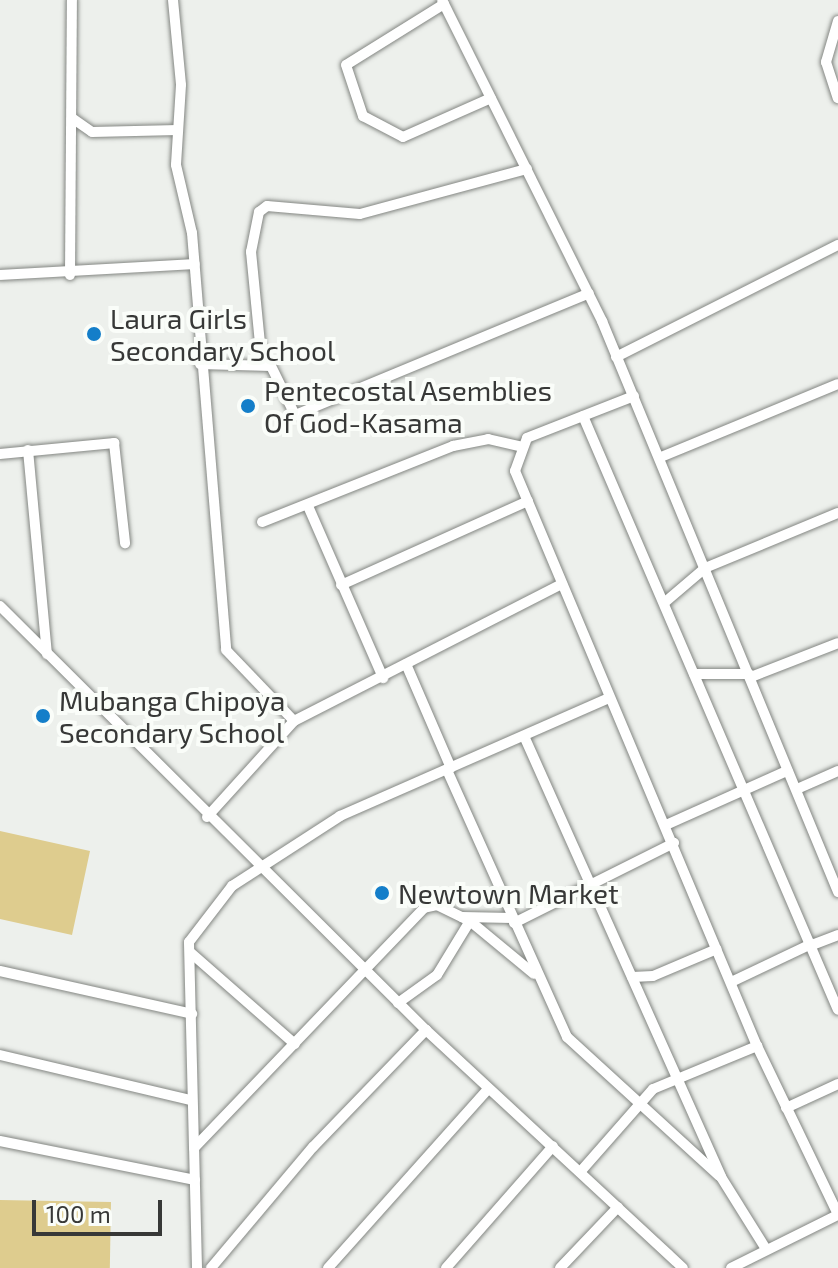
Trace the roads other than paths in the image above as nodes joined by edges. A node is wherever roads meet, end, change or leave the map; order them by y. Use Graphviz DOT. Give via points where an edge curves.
graph roads {
  1 [pos="72,0"];
  2 [pos="173,0"];
  3 [pos="446,2"];
  4 [pos="838,21"];
  5 [pos="491,98"];
  6 [pos="838,98"];
  7 [pos="72,118"];
  8 [pos="178,130"];
  9 [pos="527,169"];
  10 [pos="838,245"];
  11 [pos="195,264"];
  12 [pos="0,275"];
  13 [pos="70,275"];
  14 [pos="589,293"];
  15 [pos="616,357"];
  16 [pos="200,364"];
  17 [pos="262,364"];
  18 [pos="838,384"];
  19 [pos="634,396"];
  20 [pos="583,416"];
  21 [pos="519,446"];
  22 [pos="28,450"];
  23 [pos="0,454"];
  24 [pos="661,457"];
  25 [pos="528,501"];
  26 [pos="308,506"];
  27 [pos="838,513"];
  28 [pos="262,522"];
  29 [pos="125,543"];
  30 [pos="705,568"];
  31 [pos="562,584"];
  32 [pos="341,585"];
  33 [pos="664,603"];
  34 [pos="0,606"];
  35 [pos="838,643"];
  36 [pos="47,654"];
  37 [pos="406,664"];
  38 [pos="694,674"];
  39 [pos="750,676"];
  40 [pos="383,678"];
  41 [pos="609,698"];
  42 [pos="294,721"];
  43 [pos="524,736"];
  44 [pos="449,769"];
  45 [pos="787,771"];
  46 [pos="838,771"];
  47 [pos="797,789"];
  48 [pos="744,792"];
  49 [pos="207,817"];
  50 [pos="666,825"];
  51 [pos="674,843"];
  52 [pos="261,869"];
  53 [pos="591,887"];
  54 [pos="838,892"];
  55 [pos="465,919"];
  56 [pos="513,921"];
  57 [pos="838,935"];
  58 [pos="812,945"];
  59 [pos="717,949"];
  60 [pos="191,953"];
  61 [pos="364,970"];
  62 [pos="0,971"];
  63 [pos="534,974"];
  64 [pos="632,977"];
  65 [pos="731,982"];
  66 [pos="398,1003"];
  67 [pos="838,1010"];
  68 [pos="192,1014"];
  69 [pos="426,1030"];
  70 [pos="295,1044"];
  71 [pos="757,1046"];
  72 [pos="0,1055"];
  73 [pos="679,1081"];
  74 [pos="838,1084"];
  75 [pos="488,1089"];
  76 [pos="190,1100"];
  77 [pos="638,1106"];
  78 [pos="786,1108"];
  79 [pos="0,1141"];
  80 [pos="553,1146"];
  81 [pos="194,1148"];
  82 [pos="581,1171"];
  83 [pos="721,1177"];
  84 [pos="195,1180"];
  85 [pos="618,1207"];
  86 [pos="838,1215"];
  87 [pos="766,1249"];
  88 [pos="681,1267"];
  89 [pos="197,1268"];
  90 [pos="211,1268"];
  91 [pos="328,1268"];
  92 [pos="446,1268"];
  93 [pos="560,1268"];
  94 [pos="731,1268"];
  1 -- 7 [label="street"];
  2 -- 8 [label="street"];
  3 -- 5 [label="street"];
  3 -- 5 [label="street" via="346,65 363,116 403,137"];
  4 -- 6 [label="street" via="826,62"];
  5 -- 9 [label="street"];
  7 -- 8 [label="street" via="92,132"];
  7 -- 13 [label="street" via="65,190"];
  8 -- 11 [label="street" via="176,165"];
  9 -- 14 [label="street"];
  9 -- 17 [label="street" via="360,214 267,206 259,212 251,252"];
  10 -- 15 [label="street"];
  11 -- 13 [label="street"];
  11 -- 16 [label="street"];
  12 -- 13 [label="street"];
  14 -- 15 [label="street"];
  14 -- 17 [label="street" via="295,415 275,371"];
  15 -- 19 [label="street"];
  16 -- 17 [label="street"];
  16 -- 42 [label="street" via="226,650"];
  18 -- 24 [label="street"];
  19 -- 20 [label="street"];
  19 -- 24 [label="street"];
  20 -- 21 [label="street"];
  20 -- 33 [label="street"];
  21 -- 25 [label="street" via="515,471"];
  21 -- 26 [label="street" via="488,439 453,446"];
  22 -- 23 [label="street"];
  22 -- 29 [label="street" via="114,443"];
  22 -- 36 [label="street"];
  24 -- 30 [label="street"];
  25 -- 31 [label="street"];
  25 -- 32 [label="street"];
  26 -- 28 [label="street"];
  26 -- 32 [label="street"];
  27 -- 30 [label="street"];
  30 -- 33 [label="street"];
  30 -- 39 [label="street"];
  31 -- 37 [label="street"];
  31 -- 41 [label="street"];
  32 -- 40 [label="street"];
  33 -- 38 [label="street"];
  34 -- 36 [label="street"];
  35 -- 39 [label="street"];
  36 -- 49 [label="street"];
  37 -- 40 [label="street"];
  37 -- 44 [label="street"];
  38 -- 39 [label="street"];
  38 -- 48 [label="street"];
  39 -- 45 [label="street"];
  40 -- 42 [label="street"];
  41 -- 43 [label="street"];
  41 -- 50 [label="street"];
  42 -- 49 [label="street"];
  43 -- 44 [label="street"];
  43 -- 53 [label="street"];
  44 -- 52 [label="street" via="340,816"];
  44 -- 56 [label="street"];
  45 -- 47 [label="street"];
  45 -- 48 [label="street"];
  46 -- 47 [label="street"];
  47 -- 54 [label="street"];
  48 -- 50 [label="street"];
  48 -- 58 [label="street"];
  49 -- 52 [label="street"];
  50 -- 51 [label="street"];
  51 -- 53 [label="street"];
  51 -- 59 [label="street"];
  52 -- 60 [label="street" via="232,886 193,932"];
  52 -- 61 [label="street"];
  53 -- 56 [label="street"];
  53 -- 64 [label="street"];
  55 -- 56 [label="street"];
  55 -- 61 [label="street" via="430,905"];
  55 -- 63 [label="street"];
  55 -- 66 [label="street" via="437,975"];
  56 -- 63 [label="street"];
  57 -- 58 [label="street"];
  58 -- 65 [label="street"];
  58 -- 67 [label="street"];
  59 -- 64 [label="street" via="653,976"];
  59 -- 65 [label="street"];
  60 -- 68 [label="street"];
  60 -- 70 [label="street"];
  61 -- 66 [label="street"];
  61 -- 70 [label="street"];
  62 -- 68 [label="street"];
  63 -- 77 [label="street" via="578,1051"];
  64 -- 73 [label="street"];
  65 -- 71 [label="street"];
  66 -- 69 [label="street"];
  68 -- 76 [label="street"];
  69 -- 75 [label="street"];
  69 -- 90 [label="street" via="313,1147"];
  70 -- 81 [label="street"];
  71 -- 73 [label="street"];
  71 -- 78 [label="street"];
  72 -- 76 [label="street"];
  73 -- 77 [label="street" via="653,1089"];
  73 -- 83 [label="street"];
  74 -- 78 [label="street"];
  75 -- 80 [label="street"];
  75 -- 91 [label="street"];
  76 -- 81 [label="street"];
  77 -- 82 [label="street"];
  77 -- 83 [label="street"];
  78 -- 86 [label="street"];
  79 -- 84 [label="street"];
  80 -- 82 [label="street"];
  80 -- 92 [label="street"];
  81 -- 84 [label="street"];
  82 -- 85 [label="street"];
  83 -- 87 [label="street"];
  84 -- 89 [label="street"];
  85 -- 88 [label="street"];
  85 -- 93 [label="street"];
  86 -- 87 [label="street"];
  87 -- 94 [label="street"];
}
